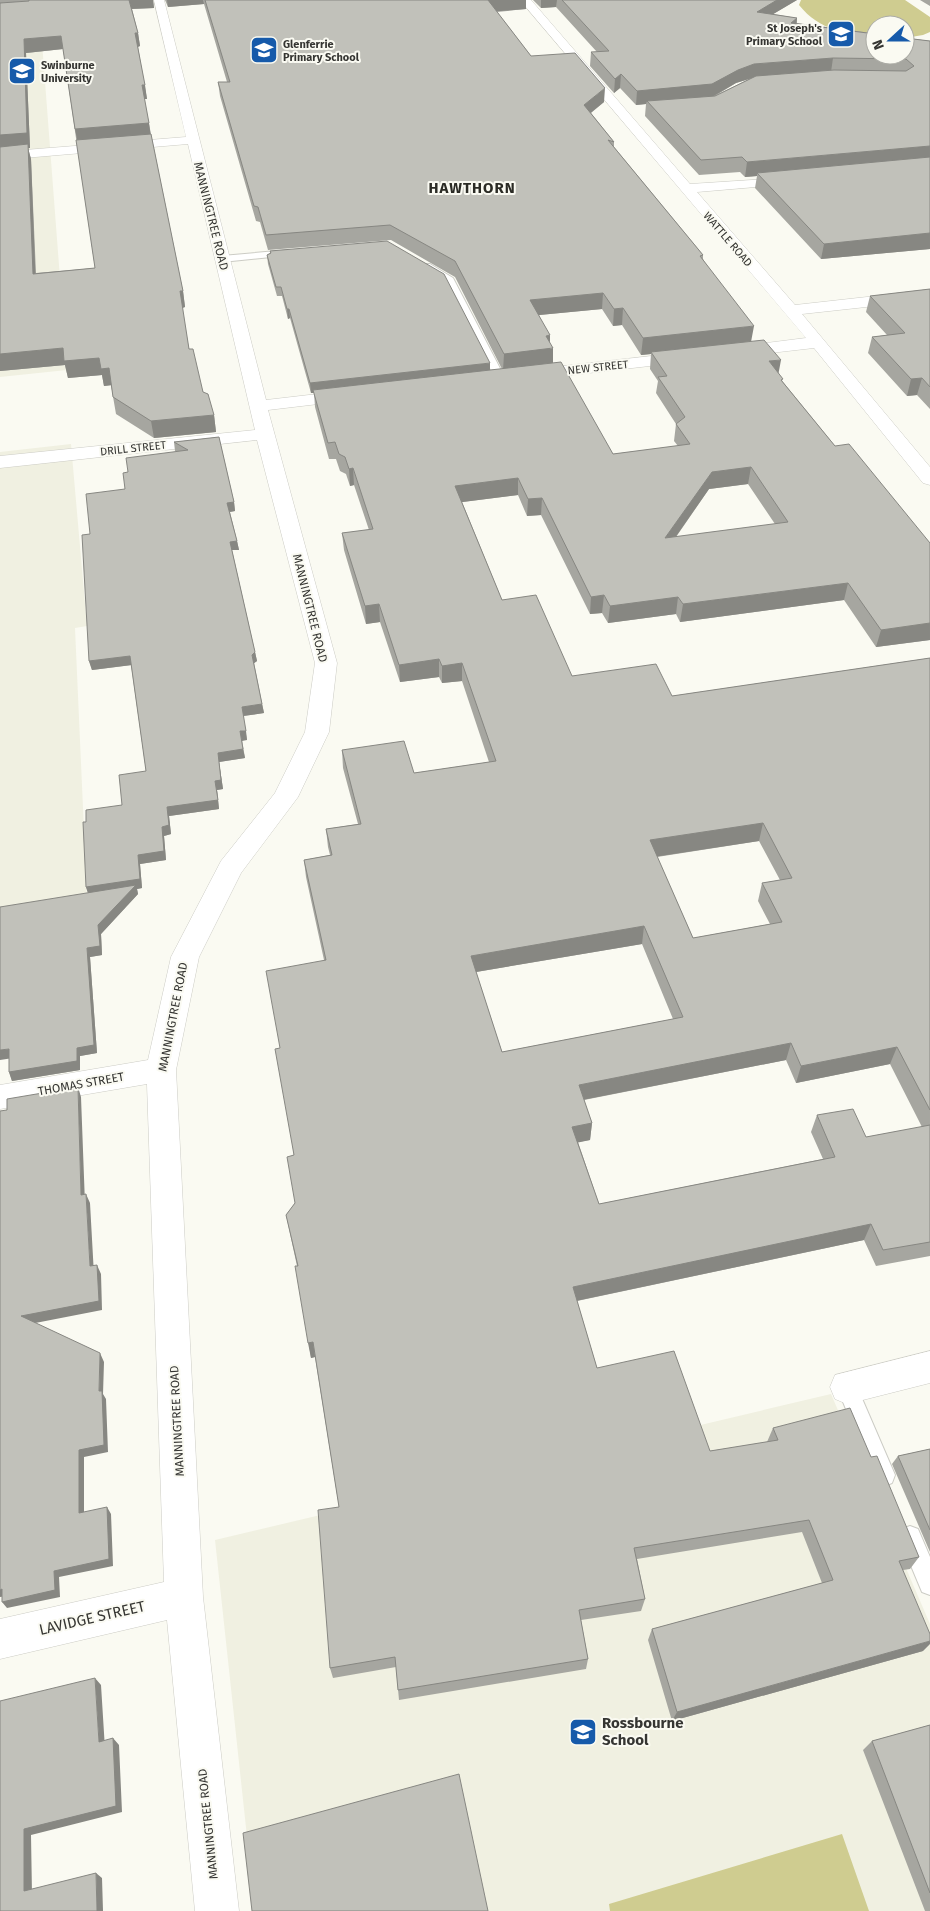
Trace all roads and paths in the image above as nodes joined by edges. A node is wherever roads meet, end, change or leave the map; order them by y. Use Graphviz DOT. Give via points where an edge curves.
graph roads {
  1 [pos="159,0"];
  2 [pos="525,0"];
  3 [pos="638,110"];
  4 [pos="619,112"];
  5 [pos="192,140"];
  6 [pos="0,156"];
  7 [pos="804,178"];
  8 [pos="685,189"];
  9 [pos="294,253"];
  10 [pos="222,259"];
  11 [pos="420,262"];
  12 [pos="930,295"];
  13 [pos="790,310"];
  14 [pos="818,342"];
  15 [pos="500,378"];
  16 [pos="480,380"];
  17 [pos="364,394"];
  18 [pos="259,406"];
  19 [pos="265,434"];
  20 [pos="0,462"];
  21 [pos="930,479"];
  22 [pos="161,1070"];
  23 [pos="0,1098"];
  24 [pos="930,1367"];
  25 [pos="847,1387"];
  26 [pos="892,1494"];
  27 [pos="904,1521"];
  28 [pos="930,1584"];
  29 [pos="184,1596"];
  30 [pos="0,1640"];
  31 [pos="217,1911"];
  1 -- 5 [label="street, MANNINGTREE ROAD"];
  2 -- 4 [label="street, WATTLE ROAD"];
  3 -- 4 [label="street"];
  4 -- 8 [label="street, WATTLE ROAD"];
  5 -- 6 [label="street"];
  5 -- 10 [label="street, MANNINGTREE ROAD"];
  7 -- 8 [label="street"];
  8 -- 13 [label="street, WATTLE ROAD"];
  9 -- 10 [label="lane"];
  10 -- 18 [label="street, MANNINGTREE ROAD"];
  11 -- 15 [label="lane" via="450,280"];
  12 -- 13 [label="street"];
  13 -- 14 [label="street, WATTLE ROAD"];
  14 -- 15 [label="street, NEW STREET"];
  14 -- 21 [label="street, WATTLE ROAD"];
  15 -- 16 [label="street, NEW STREET"];
  17 -- 18 [label="street"];
  18 -- 19 [label="street, MANNINGTREE ROAD"];
  19 -- 20 [label="street, DRILL STREET"];
  19 -- 22 [label="street, MANNINGTREE ROAD" via="326,663 317,732 286,797 230,868 185,956"];
  22 -- 23 [label="street, THOMAS STREET"];
  22 -- 29 [label="street, MANNINGTREE ROAD"];
  24 -- 25 [label="street"];
  25 -- 26 [label="lane"];
  27 -- 28 [label="lane"];
  29 -- 30 [label="street, LAVIDGE STREET"];
  29 -- 31 [label="street, MANNINGTREE ROAD"];
}
